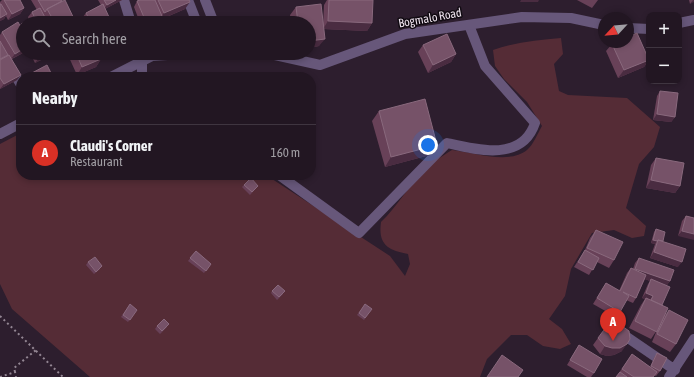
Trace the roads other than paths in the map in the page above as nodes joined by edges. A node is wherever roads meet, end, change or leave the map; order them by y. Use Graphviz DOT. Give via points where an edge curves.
graph roads {
  1 [pos="124,0"];
  2 [pos="188,0"];
  3 [pos="205,0"];
  4 [pos="129,16"];
  5 [pos="195,16"];
  6 [pos="211,16"];
  7 [pos="694,20"];
  8 [pos="682,23"];
  9 [pos="598,24"];
  10 [pos="470,25"];
  11 [pos="634,28"];
  12 [pos="646,29"];
  13 [pos="0,50"];
  14 [pos="136,60"];
  15 [pos="141,60"];
  16 [pos="298,60"];
  17 [pos="118,72"];
  18 [pos="142,72"];
  19 [pos="16,77"];
  20 [pos="16,126"];
  21 [pos="0,134"];
  22 [pos="286,180"];
  23 [pos="610,326"];
  24 [pos="694,339"];
  25 [pos="672,373"];
  1 -- 4 [label="street"];
  2 -- 5 [label="street"];
  3 -- 6 [label="street"];
  7 -- 8 [label="street"];
  9 -- 10 [label="street, Bogmalo Road" via="571,18 522,17"];
  10 -- 16 [label="street, Bogmalo Road" via="405,34 320,65"];
  10 -- 22 [label="street" via="485,66 535,123 533,131 520,144 508,150 478,150 447,143 360,233"];
  11 -- 12 [label="street"];
  13 -- 19 [label="street"];
  14 -- 17 [label="street"];
  15 -- 18 [label="street"];
  20 -- 21 [label="street"];
  23 -- 25 [label="street"];
  24 -- 25 [label="street"];
}
